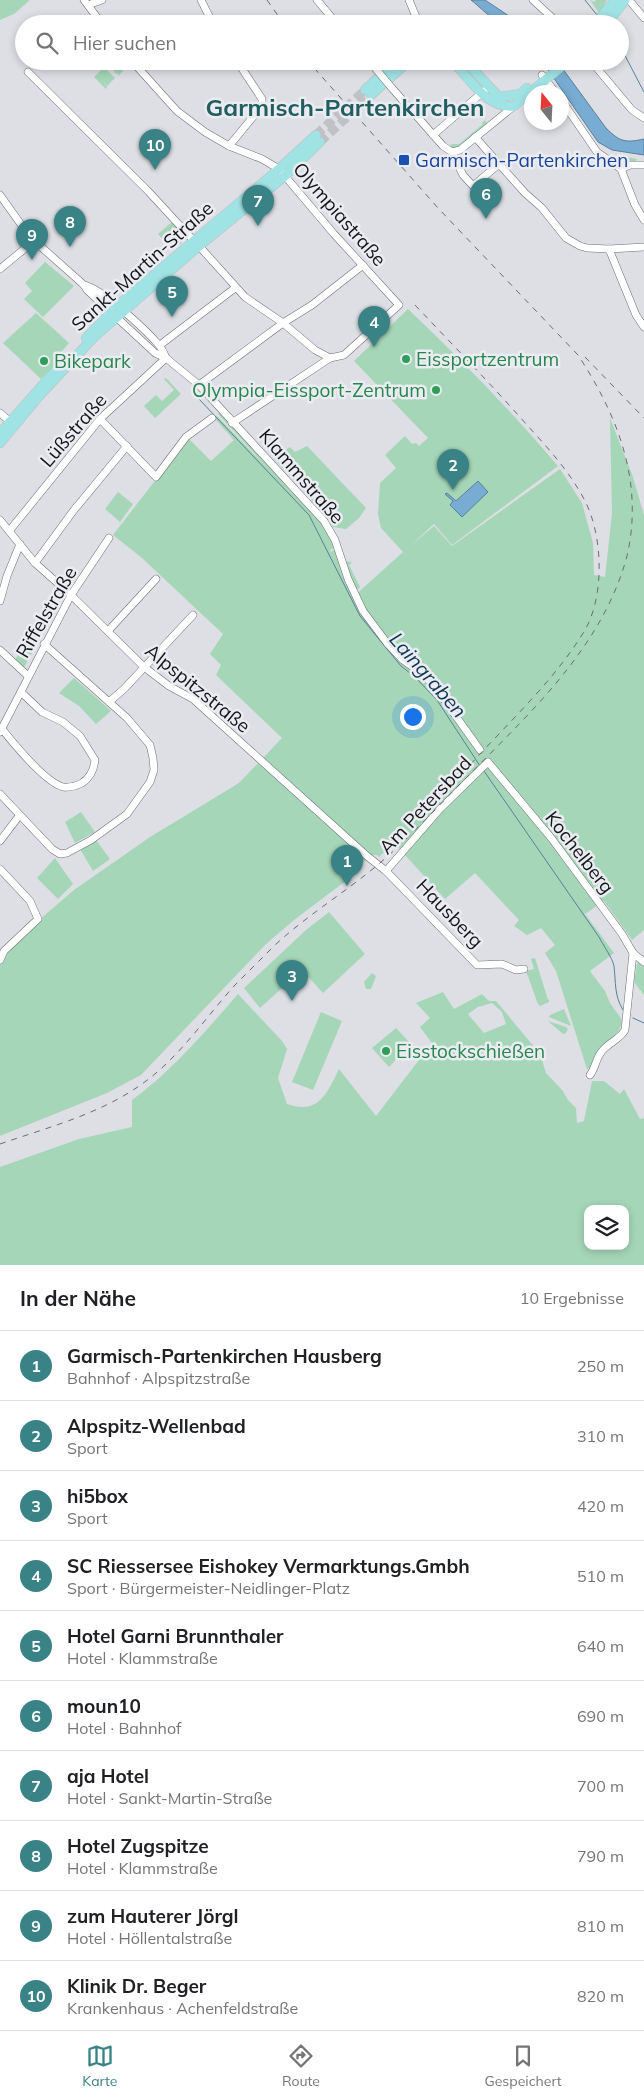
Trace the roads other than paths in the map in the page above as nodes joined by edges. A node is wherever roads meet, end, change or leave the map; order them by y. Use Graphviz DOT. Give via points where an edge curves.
graph roads {
  1 [pos="102,0"];
  2 [pos="201,0"];
  3 [pos="317,0"];
  4 [pos="409,0"];
  5 [pos="533,0"];
  6 [pos="615,0"];
  7 [pos="627,0"];
  8 [pos="86,3"];
  9 [pos="95,15"];
  10 [pos="208,15"];
  11 [pos="330,15"];
  12 [pos="415,15"];
  13 [pos="549,15"];
  14 [pos="603,15"];
  15 [pos="614,15"];
  16 [pos="644,18"];
  17 [pos="140,70"];
  18 [pos="243,70"];
  19 [pos="377,70"];
  20 [pos="388,70"];
  21 [pos="397,70"];
  22 [pos="462,70"];
  23 [pos="471,70"];
  24 [pos="554,70"];
  25 [pos="599,70"];
  26 [pos="28,72"];
  27 [pos="547,75"];
  28 [pos="552,85"];
  29 [pos="485,90"];
  30 [pos="502,97"];
  31 [pos="502,110"];
  32 [pos="569,111"];
  33 [pos="644,118"];
  34 [pos="433,135"];
  35 [pos="476,137"];
  36 [pos="318,138"];
  37 [pos="229,146"];
  38 [pos="452,152"];
  39 [pos="499,164"];
  40 [pos="644,165"];
  41 [pos="621,168"];
  42 [pos="282,172"];
  43 [pos="0,195"];
  44 [pos="644,220"];
  45 [pos="34,241"];
  46 [pos="197,243"];
  47 [pos="644,247"];
  48 [pos="609,249"];
  49 [pos="363,265"];
  50 [pos="0,269"];
  51 [pos="235,288"];
  52 [pos="117,312"];
  53 [pos="283,323"];
  54 [pos="644,327"];
  55 [pos="160,345"];
  56 [pos="166,358"];
  57 [pos="330,358"];
  58 [pos="198,385"];
  59 [pos="0,413"];
  60 [pos="212,418"];
  61 [pos="100,419"];
  62 [pos="232,423"];
  63 [pos="12,424"];
  64 [pos="0,433"];
  65 [pos="0,443"];
  66 [pos="127,446"];
  67 [pos="0,520"];
  68 [pos="10,530"];
  69 [pos="109,538"];
  70 [pos="20,544"];
  71 [pos="35,563"];
  72 [pos="156,579"];
  73 [pos="71,595"];
  74 [pos="0,602"];
  75 [pos="193,615"];
  76 [pos="108,631"];
  77 [pos="44,644"];
  78 [pos="0,650"];
  79 [pos="144,667"];
  80 [pos="28,676"];
  81 [pos="21,692"];
  82 [pos="109,702"];
  83 [pos="1,730"];
  84 [pos="480,750"];
  85 [pos="484,766"];
  86 [pos="0,794"];
  87 [pos="19,816"];
  88 [pos="0,841"];
  89 [pos="0,869"];
  90 [pos="386,871"];
  91 [pos="2,949"];
  92 [pos="633,953"];
  93 [pos="0,960"];
  94 [pos="644,962"];
  95 [pos="524,969"];
  96 [pos="590,1075"];
  1 -- 8 [label="street"];
  2 -- 10 [label="street"];
  3 -- 11 [label="street"];
  4 -- 12 [label="street"];
  5 -- 13 [label="street"];
  6 -- 14 [label="main road"];
  7 -- 15 [label="main road"];
  7 -- 16 [label="street"];
  8 -- 9 [label="street"];
  17 -- 37 [label="street, Olympiastraße" via="177,111"];
  18 -- 37 [label="street" via="262,99 262,106"];
  19 -- 34 [label="street, bridge"];
  20 -- 21 [label="main road" via="368,92"];
  22 -- 29 [label="main road"];
  23 -- 29 [label="main road"];
  24 -- 27 [label="main road"];
  25 -- 33 [label="street" via="632,110"];
  26 -- 46 [label="street"];
  27 -- 28 [label="street"];
  27 -- 30 [label="main road" via="520,94"];
  27 -- 31 [label="main road" via="514,106"];
  29 -- 30 [label="main road"];
  29 -- 31 [label="main road"];
  29 -- 34 [label="street"];
  30 -- 31 [label="street"];
  31 -- 35 [label="street"];
  32 -- 41 [label="street" via="597,152"];
  34 -- 38 [label="street"];
  35 -- 38 [label="street" via="460,150"];
  35 -- 39 [label="street"];
  36 -- 42 [label="main road, Sankt-Martin-Straße"];
  37 -- 42 [label="street, Olympiastraße"];
  38 -- 39 [label="street" via="473,186"];
  39 -- 48 [label="street" via="566,238 580,246"];
  40 -- 41 [label="street"];
  41 -- 44 [label="street"];
  42 -- 46 [label="main road, Sankt-Martin-Straße"];
  42 -- 49 [label="street, Olympiastraße"];
  43 -- 45 [label="street, Klammstraße"];
  45 -- 50 [label="street"];
  45 -- 52 [label="street, Klammstraße" via="84,285 91,286"];
  46 -- 51 [label="street"];
  46 -- 52 [label="main road, Sankt-Martin-Straße"];
  47 -- 48 [label="street"];
  48 -- 54 [label="street"];
  49 -- 53 [label="street"];
  49 -- 57 [label="street, Olympiastraße" via="400,309 344,356"];
  51 -- 53 [label="street"];
  51 -- 55 [label="street"];
  52 -- 55 [label="street, Klammstraße"];
  52 -- 56 [label="street, Klammstraße" via="155,353"];
  52 -- 63 [label="main road, Sankt-Martin-Straße"];
  53 -- 57 [label="street" via="315,350"];
  53 -- 58 [label="street"];
  55 -- 56 [label="street, Klammstraße"];
  56 -- 58 [label="street, Klammstraße"];
  56 -- 61 [label="street, Lüßstraße"];
  57 -- 62 [label="street"];
  58 -- 62 [label="street, Klammstraße"];
  59 -- 63 [label="street"];
  60 -- 66 [label="street" via="186,437 156,477"];
  61 -- 66 [label="street"];
  61 -- 68 [label="street, Lüßstraße"];
  62 -- 84 [label="street, Klammstraße" via="324,521 335,540 363,611 403,660 424,674"];
  63 -- 64 [label="main road, Sankt-Martin-Straße"];
  63 -- 65 [label="main road, Sankt-Martin-Straße"];
  66 -- 71 [label="street"];
  67 -- 68 [label="street, Alpspitzstraße"];
  68 -- 70 [label="street, Alpspitzstraße"];
  69 -- 73 [label="street, Riffelstraße"];
  70 -- 71 [label="street, Alpspitzstraße"];
  70 -- 74 [label="street"];
  71 -- 73 [label="street, Alpspitzstraße"];
  72 -- 76 [label="street"];
  73 -- 76 [label="street, Alpspitzstraße"];
  73 -- 77 [label="street, Riffelstraße"];
  75 -- 79 [label="street"];
  76 -- 79 [label="street, Alpspitzstraße"];
  77 -- 80 [label="street, Riffelstraße"];
  77 -- 82 [label="street"];
  78 -- 80 [label="street"];
  79 -- 82 [label="street"];
  79 -- 90 [label="street, Alpspitzstraße" via="193,699"];
  80 -- 81 [label="street, Riffelstraße"];
  81 -- 83 [label="street, Riffelstraße"];
  81 -- 83 [label="street" via="42,712 63,722 80,736 95,760 91,773 75,786 59,785 40,772"];
  82 -- 87 [label="street" via="150,745 154,770 135,805 91,840 60,854"];
  85 -- 90 [label="street, Am Petersbad" via="439,810"];
  85 -- 92 [label="street, Kochelberg" via="552,839"];
  86 -- 87 [label="street"];
  87 -- 88 [label="street"];
  89 -- 91 [label="street" via="30,901 38,919"];
  90 -- 95 [label="street, Hausberg" via="477,965 502,964 516,970"];
  91 -- 93 [label="street"];
  92 -- 94 [label="street, Kochelberg"];
  92 -- 96 [label="street" via="624,1030 598,1056"];
}
